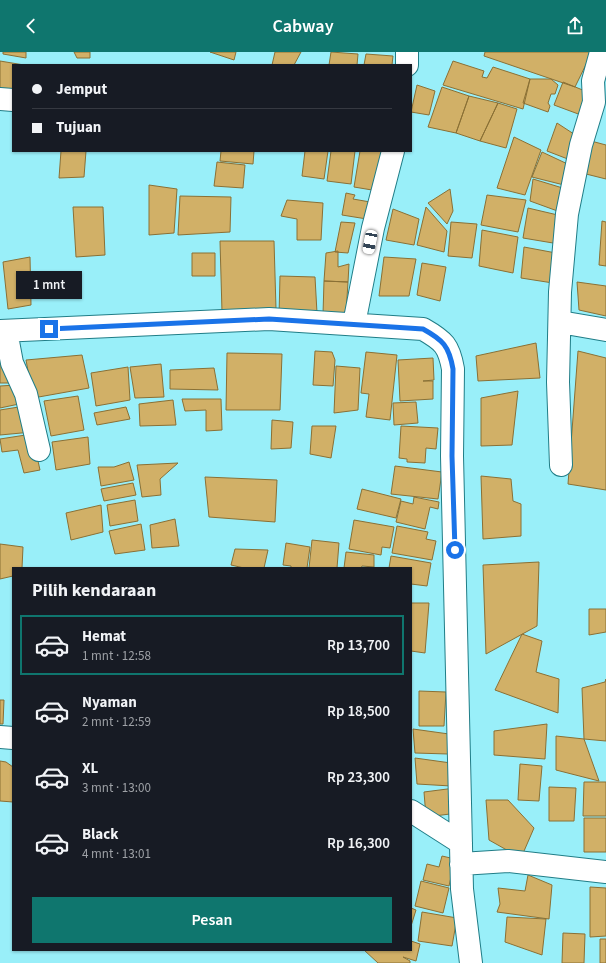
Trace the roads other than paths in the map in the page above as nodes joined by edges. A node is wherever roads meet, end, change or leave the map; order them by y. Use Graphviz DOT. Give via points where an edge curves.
graph roads {
  1 [pos="407,52"];
  2 [pos="601,52"];
  3 [pos="407,64"];
  4 [pos="600,84"];
  5 [pos="0,99"];
  6 [pos="12,100"];
  7 [pos="393,152"];
  8 [pos="560,322"];
  9 [pos="354,324"];
  10 [pos="606,330"];
  11 [pos="3,331"];
  12 [pos="38,450"];
  13 [pos="561,465"];
  14 [pos="0,736"];
  15 [pos="12,738"];
  16 [pos="412,812"];
  17 [pos="461,854"];
  18 [pos="606,872"];
  19 [pos="472,963"];
  1 -- 3 [label="street"];
  2 -- 4 [label="street"];
  4 -- 8 [label="street" via="581,145 567,214"];
  5 -- 6 [label="street"];
  7 -- 9 [label="street" via="373,228"];
  8 -- 10 [label="street"];
  8 -- 13 [label="street" via="558,389"];
  9 -- 11 [label="street" via="269,319"];
  9 -- 17 [label="street" via="423,329 440,339 451,356"];
  11 -- 12 [label="street" via="12,363 26,394"];
  14 -- 15 [label="street"];
  16 -- 17 [label="street"];
  17 -- 18 [label="street"];
  17 -- 19 [label="street" via="462,889"];
}
